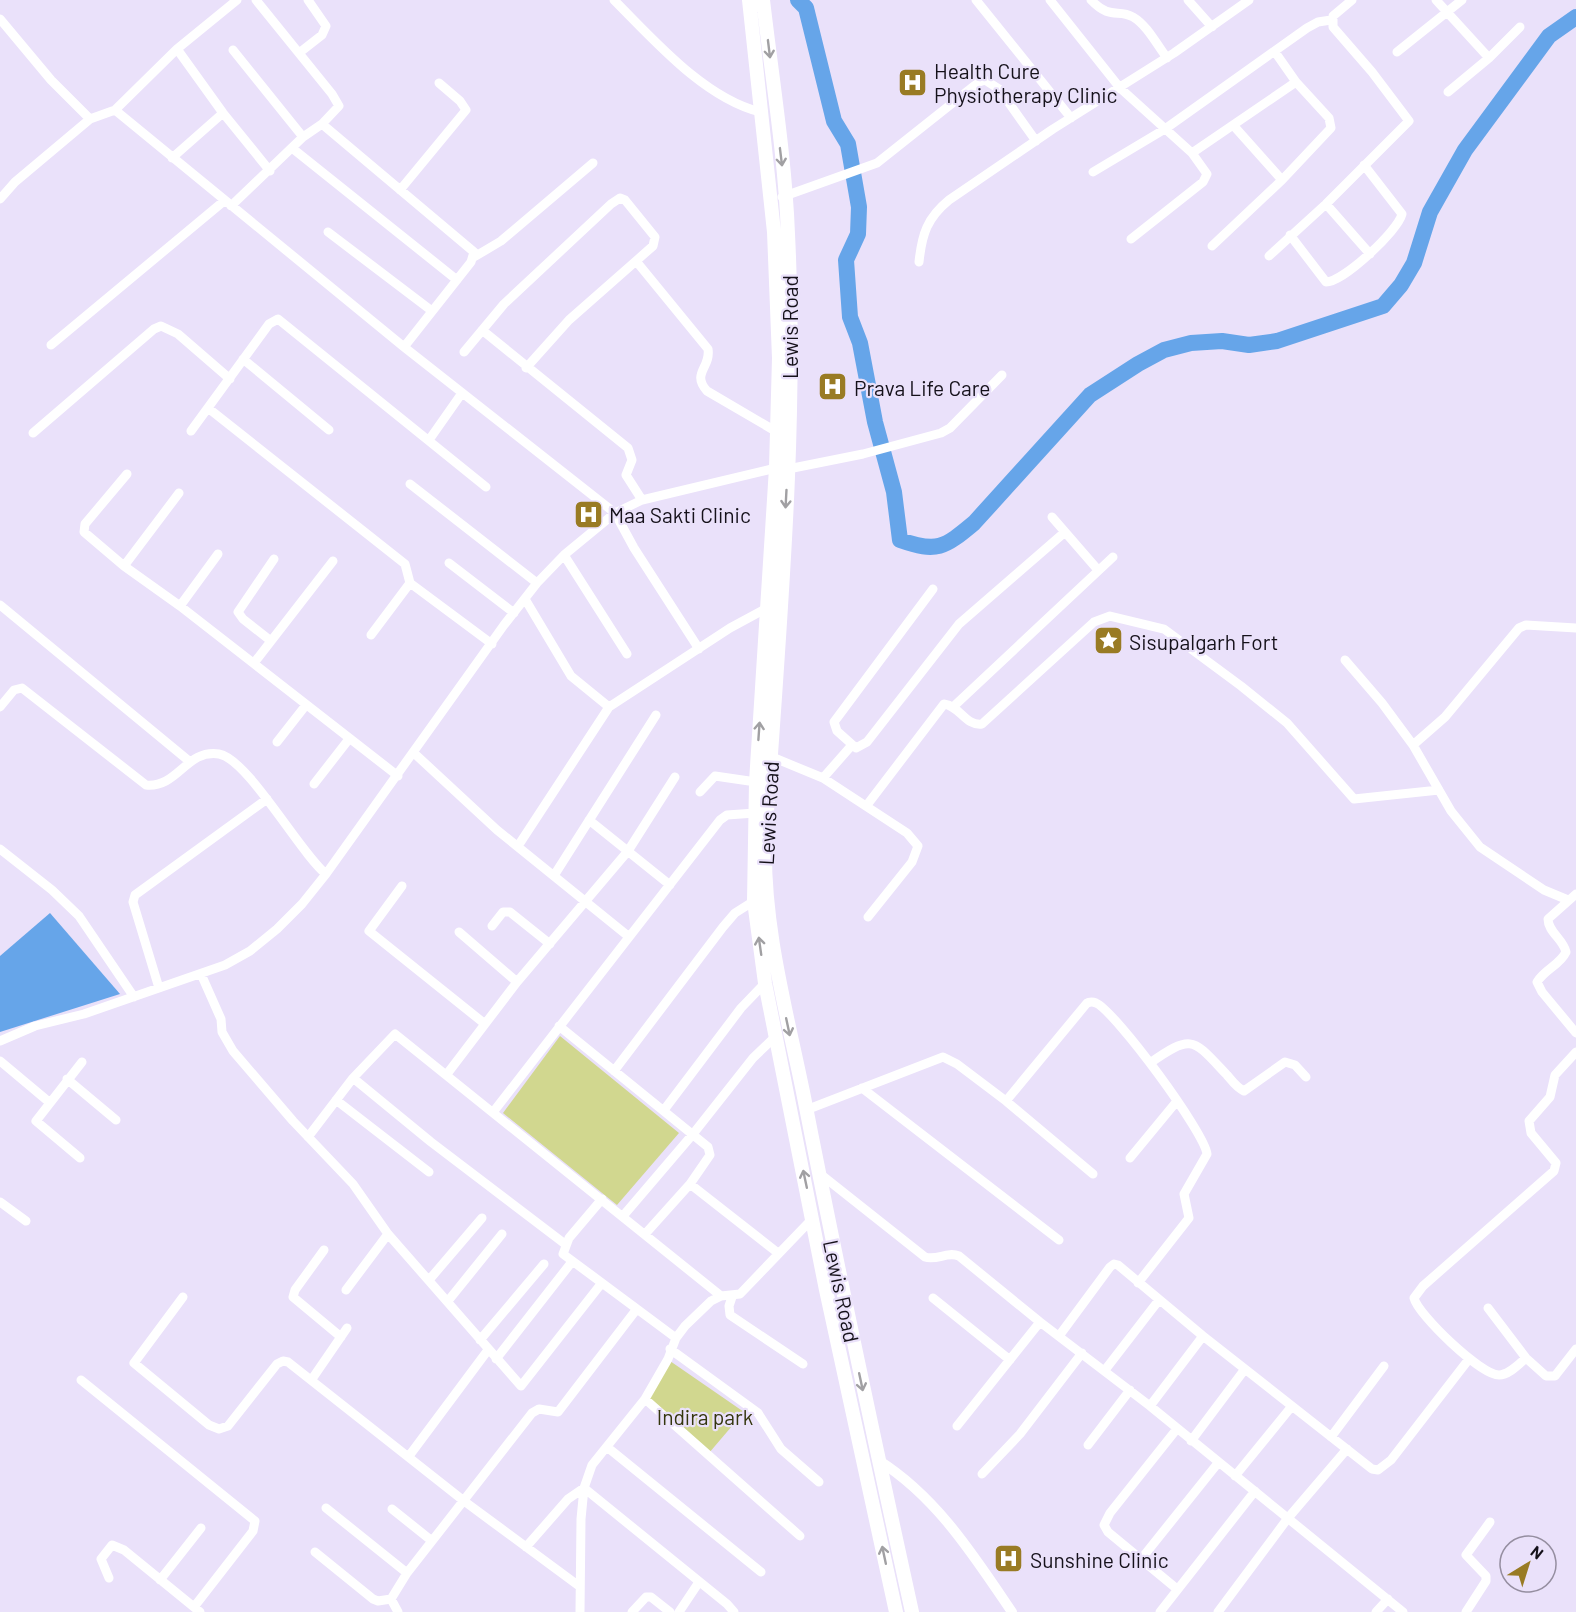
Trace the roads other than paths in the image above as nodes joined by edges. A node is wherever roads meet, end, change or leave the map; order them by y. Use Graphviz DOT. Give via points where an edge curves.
graph roads {
  1 [pos="237,0"];
  2 [pos="256,0"];
  3 [pos="308,0"];
  4 [pos="614,0"];
  5 [pos="749,0"];
  6 [pos="763,0"];
  7 [pos="976,0"];
  8 [pos="1050,0"];
  9 [pos="1091,0"];
  10 [pos="1188,0"];
  11 [pos="1249,0"];
  12 [pos="1351,0"];
  13 [pos="1436,0"];
  14 [pos="1462,0"];
  15 [pos="1448,12"];
  16 [pos="0,19"];
  17 [pos="1331,20"];
  18 [pos="1212,27"];
  19 [pos="1520,27"];
  20 [pos="177,49"];
  21 [pos="233,50"];
  22 [pos="1275,52"];
  23 [pos="1397,52"];
  24 [pos="299,53"];
  25 [pos="1167,58"];
  26 [pos="1489,58"];
  27 [pos="1296,82"];
  28 [pos="439,83"];
  29 [pos="1120,88"];
  30 [pos="1448,92"];
  31 [pos="759,105"];
  32 [pos="115,110"];
  33 [pos="223,113"];
  34 [pos="1071,118"];
  35 [pos="90,119"];
  36 [pos="322,124"];
  37 [pos="1233,125"];
  38 [pos="1165,129"];
  39 [pos="303,137"];
  40 [pos="1036,141"];
  41 [pos="292,148"];
  42 [pos="1192,153"];
  43 [pos="172,158"];
  44 [pos="593,163"];
  45 [pos="1364,165"];
  46 [pos="270,171"];
  47 [pos="1093,172"];
  48 [pos="1282,180"];
  49 [pos="400,190"];
  50 [pos="786,195"];
  51 [pos="0,200"];
  52 [pos="771,201"];
  53 [pos="228,203"];
  54 [pos="1326,204"];
  55 [pos="328,232"];
  56 [pos="1290,235"];
  57 [pos="1131,239"];
  58 [pos="1212,246"];
  59 [pos="1370,254"];
  60 [pos="1269,256"];
  61 [pos="474,257"];
  62 [pos="636,261"];
  63 [pos="919,262"];
  64 [pos="457,280"];
  65 [pos="432,311"];
  66 [pos="482,330"];
  67 [pos="51,345"];
  68 [pos="404,347"];
  69 [pos="464,352"];
  70 [pos="243,359"];
  71 [pos="526,368"];
  72 [pos="1002,375"];
  73 [pos="230,379"];
  74 [pos="462,393"];
  75 [pos="208,408"];
  76 [pos="329,430"];
  77 [pos="191,431"];
  78 [pos="777,432"];
  79 [pos="33,433"];
  80 [pos="429,440"];
  81 [pos="782,469"];
  82 [pos="127,474"];
  83 [pos="411,484"];
  84 [pos="486,487"];
  85 [pos="179,493"];
  86 [pos="642,500"];
  87 [pos="615,513"];
  88 [pos="1052,516"];
  89 [pos="1065,532"];
  90 [pos="778,547"];
  91 [pos="218,554"];
  92 [pos="564,555"];
  93 [pos="1113,557"];
  94 [pos="274,558"];
  95 [pos="333,561"];
  96 [pos="449,563"];
  97 [pos="124,566"];
  98 [pos="1098,570"];
  99 [pos="410,583"];
  100 [pos="537,583"];
  101 [pos="933,589"];
  102 [pos="525,599"];
  103 [pos="0,605"];
  104 [pos="180,606"];
  105 [pos="767,608"];
  106 [pos="514,613"];
  107 [pos="1576,628"];
  108 [pos="371,635"];
  109 [pos="271,641"];
  110 [pos="492,644"];
  111 [pos="699,649"];
  112 [pos="627,654"];
  113 [pos="1345,660"];
  114 [pos="254,663"];
  115 [pos="306,705"];
  116 [pos="0,707"];
  117 [pos="609,707"];
  118 [pos="953,707"];
  119 [pos="656,715"];
  120 [pos="349,739"];
  121 [pos="277,742"];
  122 [pos="1413,744"];
  123 [pos="852,745"];
  124 [pos="414,754"];
  125 [pos="772,757"];
  126 [pos="189,761"];
  127 [pos="398,776"];
  128 [pos="675,777"];
  129 [pos="823,778"];
  130 [pos="756,782"];
  131 [pos="314,784"];
  132 [pos="1439,790"];
  133 [pos="700,792"];
  134 [pos="267,799"];
  135 [pos="867,805"];
  136 [pos="755,813"];
  137 [pos="589,820"];
  138 [pos="518,846"];
  139 [pos="0,849"];
  140 [pos="628,851"];
  141 [pos="327,874"];
  142 [pos="555,874"];
  143 [pos="670,885"];
  144 [pos="402,886"];
  145 [pos="1572,897"];
  146 [pos="585,900"];
  147 [pos="754,901"];
  148 [pos="868,917"];
  149 [pos="492,926"];
  150 [pos="459,932"];
  151 [pos="628,936"];
  152 [pos="549,944"];
  153 [pos="201,974"];
  154 [pos="517,982"];
  155 [pos="765,983"];
  156 [pos="159,988"];
  157 [pos="134,997"];
  158 [pos="485,1024"];
  159 [pos="559,1026"];
  160 [pos="1576,1033"];
  161 [pos="776,1036"];
  162 [pos="0,1041"];
  163 [pos="1576,1052"];
  164 [pos="0,1061"];
  165 [pos="81,1062"];
  166 [pos="1150,1063"];
  167 [pos="614,1071"];
  168 [pos="447,1074"];
  169 [pos="1306,1077"];
  170 [pos="353,1078"];
  171 [pos="67,1079"];
  172 [pos="862,1088"];
  173 [pos="336,1100"];
  174 [pos="1006,1101"];
  175 [pos="1177,1101"];
  176 [pos="49,1102"];
  177 [pos="664,1110"];
  178 [pos="806,1110"];
  179 [pos="494,1111"];
  180 [pos="116,1120"];
  181 [pos="693,1134"];
  182 [pos="308,1137"];
  183 [pos="80,1158"];
  184 [pos="1130,1158"];
  185 [pos="429,1172"];
  186 [pos="817,1172"];
  187 [pos="1093,1174"];
  188 [pos="690,1184"];
  189 [pos="602,1199"];
  190 [pos="0,1202"];
  191 [pos="623,1215"];
  192 [pos="482,1218"];
  193 [pos="813,1218"];
  194 [pos="26,1221"];
  195 [pos="646,1233"];
  196 [pos="387,1234"];
  197 [pos="502,1234"];
  198 [pos="1059,1240"];
  199 [pos="565,1244"];
  200 [pos="324,1250"];
  201 [pos="778,1253"];
  202 [pos="571,1263"];
  203 [pos="544,1264"];
  204 [pos="429,1280"];
  205 [pos="1138,1282"];
  206 [pos="600,1284"];
  207 [pos="840,1287"];
  208 [pos="346,1290"];
  209 [pos="826,1290"];
  210 [pos="722,1296"];
  211 [pos="183,1297"];
  212 [pos="732,1297"];
  213 [pos="933,1298"];
  214 [pos="448,1300"];
  215 [pos="1159,1300"];
  216 [pos="1488,1308"];
  217 [pos="636,1310"];
  218 [pos="1040,1323"];
  219 [pos="1059,1336"];
  220 [pos="1203,1336"];
  221 [pos="676,1338"];
  222 [pos="480,1340"];
  223 [pos="670,1349"];
  224 [pos="1576,1349"];
  225 [pos="488,1350"];
  226 [pos="1082,1353"];
  227 [pos="1526,1358"];
  228 [pos="496,1359"];
  229 [pos="1469,1359"];
  230 [pos="1010,1360"];
  231 [pos="803,1364"];
  232 [pos="1384,1366"];
  233 [pos="1245,1369"];
  234 [pos="1105,1370"];
  235 [pos="312,1379"];
  236 [pos="81,1380"];
  237 [pos="1130,1390"];
  238 [pos="645,1399"];
  239 [pos="1150,1406"];
  240 [pos="1292,1406"];
  241 [pos="957,1426"];
  242 [pos="1176,1430"];
  243 [pos="1331,1437"];
  244 [pos="1191,1441"];
  245 [pos="1088,1444"];
  246 [pos="607,1447"];
  247 [pos="1347,1449"];
  248 [pos="410,1456"];
  249 [pos="878,1460"];
  250 [pos="1218,1463"];
  251 [pos="982,1474"];
  252 [pos="1235,1476"];
  253 [pos="819,1482"];
  254 [pos="584,1488"];
  255 [pos="1255,1491"];
  256 [pos="464,1501"];
  257 [pos="326,1508"];
  258 [pos="392,1509"];
  259 [pos="891,1518"];
  260 [pos="1288,1518"];
  261 [pos="1490,1522"];
  262 [pos="877,1523"];
  263 [pos="201,1528"];
  264 [pos="800,1536"];
  265 [pos="432,1541"];
  266 [pos="526,1547"];
  267 [pos="315,1552"];
  268 [pos="1142,1558"];
  269 [pos="760,1572"];
  270 [pos="407,1574"];
  271 [pos="109,1578"];
  272 [pos="160,1580"];
  273 [pos="699,1582"];
  274 [pos="579,1586"];
  275 [pos="1177,1589"];
  276 [pos="391,1599"];
  277 [pos="1388,1599"];
  278 [pos="197,1610"];
  279 [pos="398,1612"];
  280 [pos="580,1612"];
  281 [pos="632,1612"];
  282 [pos="670,1612"];
  283 [pos="679,1612"];
  284 [pos="734,1612"];
  285 [pos="896,1612"];
  286 [pos="912,1612"];
  287 [pos="1012,1612"];
  288 [pos="1160,1612"];
  289 [pos="1218,1612"];
  290 [pos="1376,1612"];
  291 [pos="1403,1612"];
  292 [pos="1466,1612"];
  1 -- 20 [label="street"];
  2 -- 24 [label="street"];
  3 -- 24 [label="street" via="326,26 322,35"];
  4 -- 31 [label="street" via="706,85 730,101"];
  5 -- 31 [label="main road, Lewis Road"];
  6 -- 50 [label="main road, Lewis Road, one-way"];
  7 -- 34 [label="street"];
  8 -- 29 [label="street"];
  9 -- 25 [label="street" via="1107,12 1131,15"];
  10 -- 18 [label="street"];
  11 -- 18 [label="street"];
  12 -- 17 [label="street"];
  13 -- 15 [label="street"];
  14 -- 15 [label="street"];
  15 -- 23 [label="street"];
  15 -- 26 [label="street"];
  16 -- 35 [label="street"];
  17 -- 22 [label="street" via="1307,28"];
  17 -- 45 [label="street" via="1338,34 1409,121"];
  18 -- 25 [label="street"];
  19 -- 26 [label="street"];
  20 -- 32 [label="street"];
  20 -- 33 [label="street"];
  21 -- 39 [label="street"];
  22 -- 27 [label="street"];
  22 -- 38 [label="street"];
  24 -- 36 [label="street" via="339,106"];
  25 -- 29 [label="street"];
  26 -- 30 [label="street"];
  27 -- 37 [label="street"];
  27 -- 48 [label="street" via="1332,123 1327,135"];
  28 -- 49 [label="street" via="466,110"];
  29 -- 34 [label="street"];
  29 -- 38 [label="street"];
  31 -- 52 [label="main road, Lewis Road"];
  32 -- 35 [label="street"];
  32 -- 43 [label="street"];
  33 -- 43 [label="street"];
  33 -- 46 [label="street"];
  34 -- 40 [label="street"];
  35 -- 51 [label="street" via="15,182"];
  36 -- 39 [label="street"];
  36 -- 49 [label="street"];
  37 -- 42 [label="street"];
  37 -- 48 [label="street"];
  38 -- 42 [label="street"];
  38 -- 47 [label="street"];
  39 -- 41 [label="street"];
  40 -- 50 [label="street" via="999,89 985,80 877,163"];
  40 -- 63 [label="street" via="935,211 926,225"];
  41 -- 46 [label="street"];
  41 -- 64 [label="street"];
  42 -- 57 [label="street" via="1204,168 1206,178"];
  43 -- 53 [label="street"];
  44 -- 61 [label="street" via="509,235"];
  45 -- 54 [label="street"];
  45 -- 59 [label="street" via="1402,214"];
  46 -- 53 [label="street"];
  48 -- 58 [label="street"];
  49 -- 61 [label="street" via="469,247"];
  50 -- 52 [label="street"];
  50 -- 81 [label="main road, Lewis Road" via="790,308"];
  52 -- 78 [label="main road, Lewis Road" via="778,292"];
  53 -- 67 [label="street"];
  53 -- 68 [label="street"];
  54 -- 56 [label="street"];
  54 -- 59 [label="street"];
  55 -- 65 [label="street"];
  56 -- 59 [label="street" via="1326,282"];
  56 -- 60 [label="street"];
  61 -- 64 [label="street"];
  62 -- 66 [label="street" via="653,246 654,237 620,198 522,286"];
  62 -- 71 [label="street" via="569,320"];
  62 -- 78 [label="street" via="708,349 701,384"];
  64 -- 65 [label="street"];
  65 -- 68 [label="street"];
  66 -- 69 [label="street"];
  66 -- 71 [label="street"];
  68 -- 74 [label="street"];
  70 -- 73 [label="street"];
  70 -- 76 [label="street"];
  70 -- 80 [label="street" via="268,324 278,319 285,322"];
  71 -- 86 [label="street" via="628,448 632,460 626,475"];
  72 -- 81 [label="street" via="950,428 863,454"];
  73 -- 75 [label="street"];
  73 -- 79 [label="street" via="178,334 161,326 137,342"];
  74 -- 80 [label="street"];
  74 -- 87 [label="street"];
  75 -- 77 [label="street"];
  75 -- 99 [label="street" via="398,558 409,572"];
  78 -- 81 [label="main road, Lewis Road"];
  80 -- 84 [label="street"];
  81 -- 86 [label="street"];
  81 -- 90 [label="main road, Lewis Road"];
  82 -- 97 [label="street" via="83,528"];
  83 -- 100 [label="street"];
  85 -- 97 [label="street"];
  86 -- 87 [label="street"];
  87 -- 92 [label="street"];
  87 -- 111 [label="street"];
  88 -- 89 [label="street"];
  89 -- 98 [label="street"];
  89 -- 123 [label="street" via="972,612 867,742 860,748"];
  90 -- 105 [label="main road, Lewis Road"];
  90 -- 125 [label="main road, Lewis Road"];
  91 -- 104 [label="street"];
  92 -- 100 [label="street"];
  92 -- 112 [label="street"];
  93 -- 98 [label="street"];
  94 -- 109 [label="street" via="238,612"];
  95 -- 109 [label="street"];
  96 -- 106 [label="street"];
  97 -- 104 [label="street"];
  98 -- 118 [label="street"];
  99 -- 108 [label="street"];
  99 -- 110 [label="street"];
  100 -- 102 [label="street"];
  101 -- 123 [label="street" via="836,718 834,727"];
  102 -- 106 [label="street"];
  102 -- 117 [label="street" via="571,676"];
  103 -- 126 [label="street"];
  104 -- 114 [label="street"];
  105 -- 111 [label="street"];
  130 -- 105 [label="main road, Lewis Road, one-way"];
  106 -- 110 [label="street"];
  107 -- 122 [label="street" via="1519,628 1445,717"];
  109 -- 114 [label="street"];
  110 -- 124 [label="street"];
  111 -- 117 [label="street"];
  113 -- 122 [label="street"];
  114 -- 115 [label="street"];
  115 -- 120 [label="street"];
  115 -- 121 [label="street"];
  116 -- 126 [label="street" via="14,690 22,688 146,785 169,780"];
  117 -- 138 [label="street"];
  118 -- 132 [label="street" via="970,723 989,719 1094,622 1110,616 1164,629 1233,679 1287,723 1354,799"];
  118 -- 135 [label="street" via="941,707"];
  119 -- 137 [label="street"];
  120 -- 127 [label="street"];
  120 -- 131 [label="street"];
  122 -- 132 [label="street"];
  123 -- 129 [label="street"];
  124 -- 127 [label="street"];
  124 -- 138 [label="street"];
  125 -- 129 [label="street"];
  125 -- 178 [label="main road, Lewis Road, one-way" via="764,853 769,925"];
  126 -- 134 [label="street" via="208,754 229,758"];
  127 -- 141 [label="street"];
  128 -- 140 [label="street"];
  129 -- 135 [label="street"];
  130 -- 133 [label="street" via="715,776"];
  130 -- 136 [label="main road, Lewis Road"];
  132 -- 145 [label="street" via="1464,830 1480,847 1544,890"];
  134 -- 141 [label="street"];
  134 -- 156 [label="street" via="135,895 133,902"];
  135 -- 148 [label="street" via="907,833 918,846 912,862"];
  136 -- 143 [label="street" via="727,815 720,820"];
  136 -- 147 [label="main road, Lewis Road"];
  137 -- 140 [label="street"];
  137 -- 142 [label="street"];
  138 -- 142 [label="street"];
  139 -- 157 [label="street" via="79,916"];
  140 -- 143 [label="street"];
  140 -- 146 [label="street"];
  141 -- 153 [label="street" via="302,904 250,951"];
  142 -- 146 [label="street"];
  143 -- 151 [label="street"];
  144 -- 158 [label="street" via="369,931"];
  145 -- 160 [label="street" via="1547,923 1564,944 1565,956 1541,975 1538,985"];
  146 -- 151 [label="street"];
  146 -- 152 [label="street"];
  155 -- 147 [label="main road, Lewis Road, one-way"];
  147 -- 167 [label="street" via="735,913 723,927"];
  149 -- 152 [label="street" via="503,912 510,912"];
  150 -- 154 [label="street"];
  151 -- 159 [label="street"];
  152 -- 154 [label="street"];
  153 -- 156 [label="street"];
  153 -- 182 [label="street" via="233,1051"];
  154 -- 158 [label="street"];
  155 -- 161 [label="main road, Lewis Road"];
  155 -- 177 [label="street" via="741,1008"];
  156 -- 157 [label="street"];
  157 -- 162 [label="street" via="35,1026"];
  158 -- 168 [label="street"];
  159 -- 167 [label="street"];
  159 -- 179 [label="street"];
  161 -- 181 [label="street" via="753,1058"];
  193 -- 161 [label="main road, Lewis Road, one-way"];
  163 -- 229 [label="street" via="1555,1075 1550,1097 1529,1121 1531,1133 1556,1163 1554,1171 1414,1298 1429,1320"];
  164 -- 176 [label="street"];
  165 -- 171 [label="street"];
  166 -- 169 [label="street" via="1178,1044 1186,1043 1200,1047 1244,1091 1285,1062 1295,1065"];
  166 -- 174 [label="street" via="1100,1006 1087,1003"];
  166 -- 175 [label="street"];
  167 -- 177 [label="street"];
  168 -- 170 [label="street" via="395,1034"];
  168 -- 179 [label="street"];
  170 -- 173 [label="street"];
  170 -- 199 [label="street"];
  171 -- 176 [label="street"];
  171 -- 180 [label="street"];
  172 -- 174 [label="street" via="943,1057"];
  172 -- 178 [label="street"];
  172 -- 198 [label="street"];
  173 -- 182 [label="street"];
  173 -- 185 [label="street"];
  174 -- 187 [label="street"];
  175 -- 184 [label="street"];
  175 -- 205 [label="street" via="1202,1136 1207,1154 1184,1194 1189,1218"];
  176 -- 183 [label="street" via="37,1124"];
  177 -- 181 [label="street"];
  178 -- 186 [label="main road, Lewis Road"];
  179 -- 189 [label="street"];
  181 -- 188 [label="street" via="704,1142 710,1155"];
  181 -- 191 [label="street"];
  182 -- 196 [label="street" via="353,1184"];
  186 -- 207 [label="main road, Lewis Road"];
  186 -- 218 [label="street" via="924,1257 959,1256"];
  188 -- 195 [label="street"];
  188 -- 201 [label="street"];
  189 -- 191 [label="street"];
  189 -- 199 [label="street"];
  190 -- 194 [label="street"];
  191 -- 195 [label="street"];
  192 -- 204 [label="street"];
  193 -- 201 [label="street"];
  193 -- 209 [label="main road, Lewis Road"];
  195 -- 210 [label="street"];
  196 -- 204 [label="street"];
  196 -- 208 [label="street"];
  197 -- 214 [label="street"];
  199 -- 202 [label="street" via="563,1254"];
  200 -- 235 [label="street" via="293,1297 344,1333"];
  201 -- 212 [label="street" via="754,1281"];
  202 -- 206 [label="street"];
  202 -- 228 [label="street"];
  203 -- 222 [label="street"];
  204 -- 214 [label="street"];
  205 -- 215 [label="street"];
  205 -- 219 [label="street" via="1114,1264"];
  206 -- 217 [label="street"];
  206 -- 228 [label="street" via="521,1386"];
  207 -- 209 [label="main road"];
  207 -- 249 [label="main road, Lewis Road, one-way"];
  209 -- 262 [label="main road, Lewis Road"];
  210 -- 212 [label="street"];
  210 -- 221 [label="street" via="702,1309"];
  211 -- 235 [label="street" via="134,1363 209,1425 219,1429 228,1426 280,1362 288,1362"];
  212 -- 231 [label="street" via="730,1315"];
  213 -- 230 [label="street"];
  214 -- 222 [label="street"];
  215 -- 220 [label="street"];
  215 -- 234 [label="street"];
  216 -- 227 [label="street"];
  217 -- 221 [label="street"];
  217 -- 256 [label="street" via="562,1408 555,1413 539,1408 535,1411"];
  218 -- 219 [label="street"];
  218 -- 230 [label="street"];
  219 -- 226 [label="street"];
  220 -- 233 [label="street"];
  220 -- 239 [label="street"];
  221 -- 223 [label="street"];
  222 -- 225 [label="street"];
  223 -- 238 [label="street"];
  223 -- 253 [label="street" via="758,1413 781,1449"];
  224 -- 227 [label="street" via="1551,1377"];
  225 -- 228 [label="street"];
  225 -- 248 [label="street"];
  226 -- 234 [label="street"];
  226 -- 251 [label="street" via="1020,1434"];
  227 -- 229 [label="street" via="1498,1376"];
  229 -- 247 [label="street" via="1384,1467 1372,1469"];
  230 -- 241 [label="street"];
  232 -- 243 [label="street"];
  233 -- 240 [label="street"];
  233 -- 244 [label="street"];
  234 -- 237 [label="street"];
  235 -- 248 [label="street"];
  236 -- 278 [label="street" via="255,1521 253,1531"];
  237 -- 239 [label="street"];
  237 -- 245 [label="street"];
  238 -- 246 [label="street"];
  238 -- 264 [label="street"];
  239 -- 242 [label="street"];
  240 -- 243 [label="street"];
  240 -- 252 [label="street"];
  242 -- 244 [label="street"];
  242 -- 268 [label="street" via="1105,1520 1108,1532"];
  243 -- 247 [label="street"];
  244 -- 250 [label="street"];
  246 -- 254 [label="street" via="592,1466"];
  246 -- 269 [label="street"];
  247 -- 260 [label="street"];
  248 -- 256 [label="street"];
  249 -- 259 [label="main road, Lewis Road"];
  249 -- 287 [label="street" via="903,1475 959,1534"];
  250 -- 252 [label="street"];
  250 -- 268 [label="street"];
  252 -- 255 [label="street"];
  254 -- 266 [label="street" via="568,1499"];
  254 -- 273 [label="street"];
  254 -- 274 [label="street"];
  255 -- 260 [label="street"];
  255 -- 275 [label="street"];
  256 -- 265 [label="street"];
  256 -- 266 [label="street"];
  257 -- 270 [label="street"];
  258 -- 265 [label="street"];
  259 -- 262 [label="main road"];
  259 -- 286 [label="main road, Lewis Road"];
  260 -- 277 [label="street"];
  260 -- 289 [label="street"];
  261 -- 292 [label="street" via="1466,1555 1486,1576"];
  285 -- 262 [label="main road, Lewis Road, one-way"];
  263 -- 272 [label="street"];
  265 -- 270 [label="street"];
  266 -- 274 [label="street"];
  267 -- 276 [label="street" via="373,1599"];
  268 -- 275 [label="street"];
  270 -- 276 [label="street"];
  271 -- 272 [label="street" via="100,1559 112,1545"];
  272 -- 278 [label="street"];
  273 -- 283 [label="street"];
  273 -- 284 [label="street"];
  274 -- 280 [label="street"];
  275 -- 288 [label="street"];
  276 -- 279 [label="street"];
  277 -- 290 [label="street"];
  277 -- 291 [label="street"];
  281 -- 282 [label="street" via="646,1597"];
}
